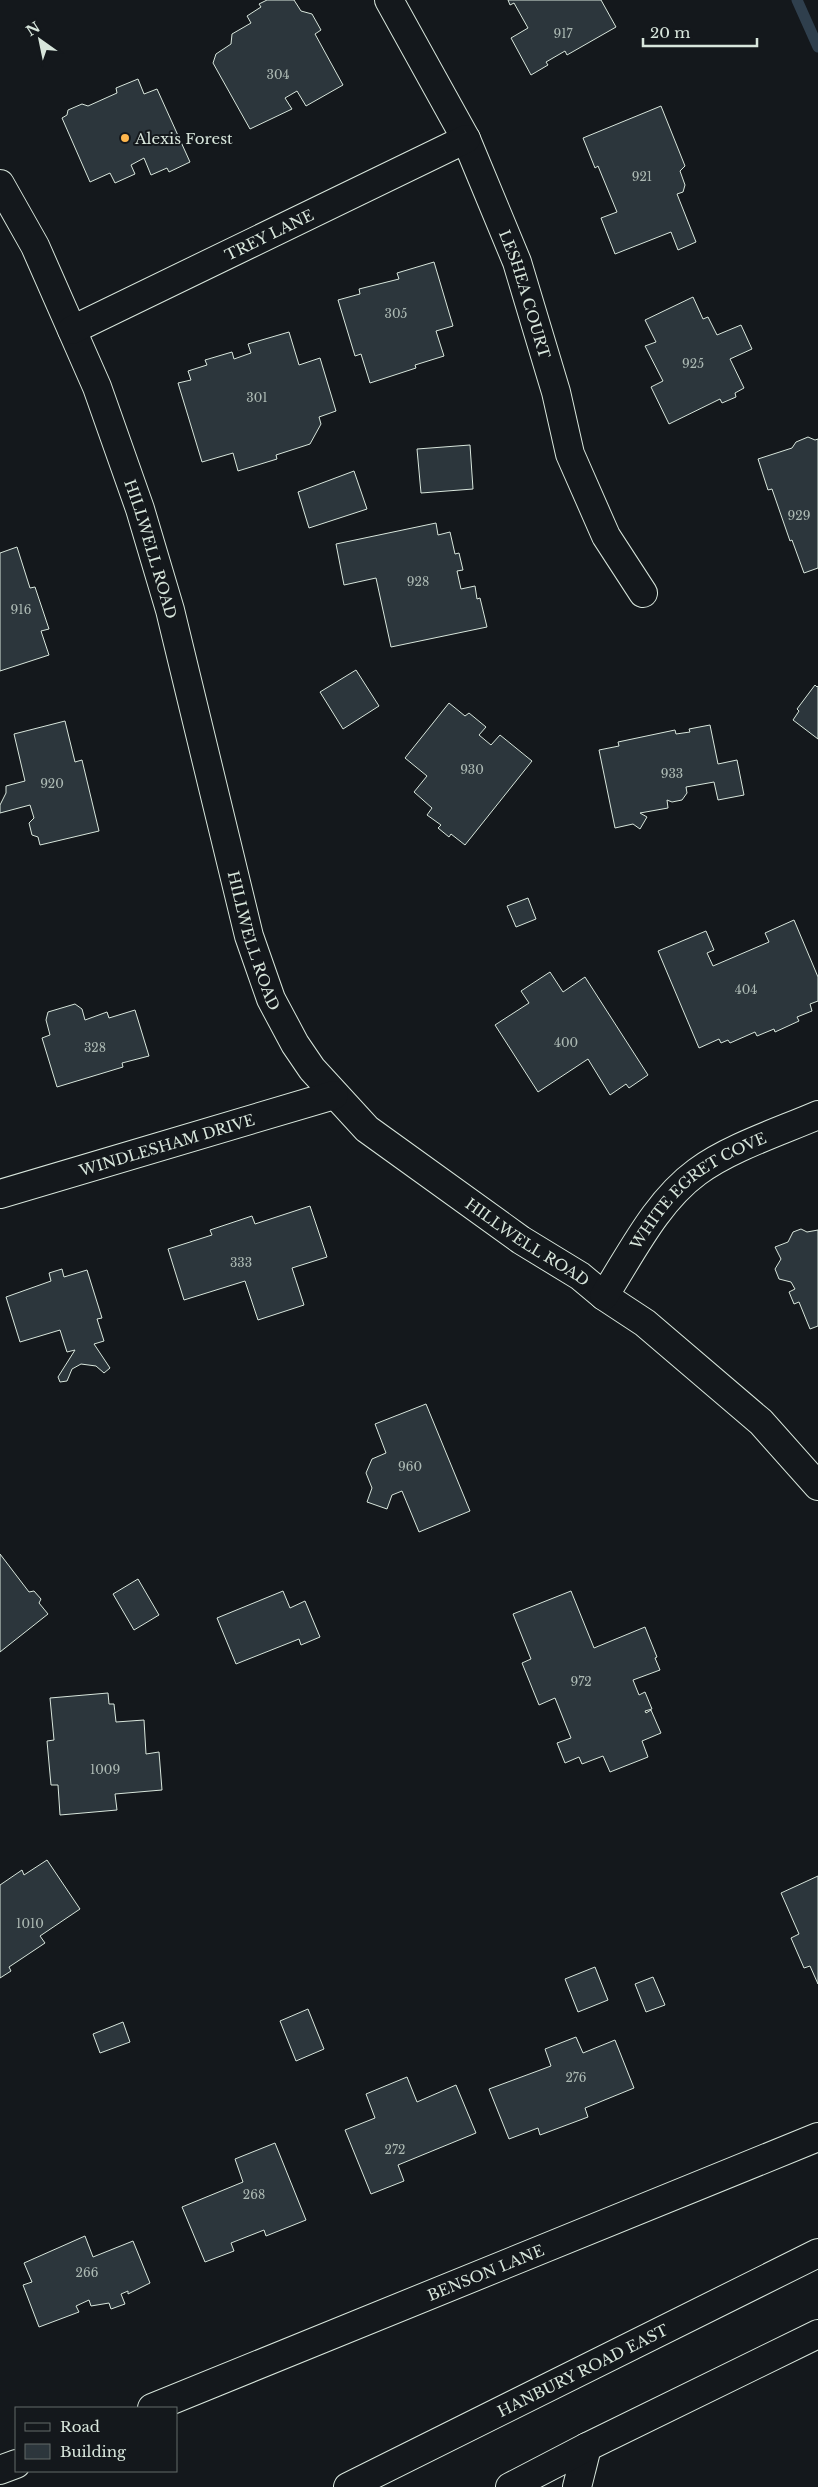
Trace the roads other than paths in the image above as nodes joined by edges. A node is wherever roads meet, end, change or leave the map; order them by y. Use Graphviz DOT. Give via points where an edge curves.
graph roads {
  1 [pos="390,0"];
  2 [pos="466,139"];
  3 [pos="0,184"];
  4 [pos="72,330"];
  5 [pos="643,593"];
  6 [pos="334,1095"];
  7 [pos="818,1115"];
  8 [pos="0,1194"];
  9 [pos="604,1296"];
  10 [pos="818,1486"];
  11 [pos="818,2137"];
  12 [pos="818,2253"];
  13 [pos="818,2334"];
  14 [pos="154,2407"];
  15 [pos="587,2447"];
  16 [pos="15,2464"];
  17 [pos="0,2470"];
  18 [pos="348,2487"];
  19 [pos="510,2487"];
  20 [pos="577,2487"];
  1 -- 2 [label="street, LESHEA COURT"];
  2 -- 4 [label="street, TREY LANE"];
  2 -- 5 [label="street, LESHEA COURT" via="517,262 556,392 570,454 606,536"];
  3 -- 4 [label="street, HILLWELL ROAD" via="35,246"];
  4 -- 6 [label="street, HILLWELL ROAD" via="97,387 137,499 170,610 249,936 271,999 295,1044"];
  6 -- 8 [label="street, WINDLESHAM DRIVE"];
  6 -- 9 [label="street, HILLWELL ROAD" via="367,1129 521,1240 580,1276"];
  7 -- 9 [label="street, WHITE EGRET COVE" via="716,1159 696,1172 663,1205"];
  9 -- 10 [label="street, HILLWELL ROAD" via="645,1323 761,1422"];
  11 -- 14 [label="street, BENSON LANE"];
  12 -- 18 [label="street, HANBURY ROAD EAST"];
  13 -- 15 [label="street"];
  15 -- 19 [label="street"];
  15 -- 20 [label="street"];
  16 -- 17 [label="street"];
}
